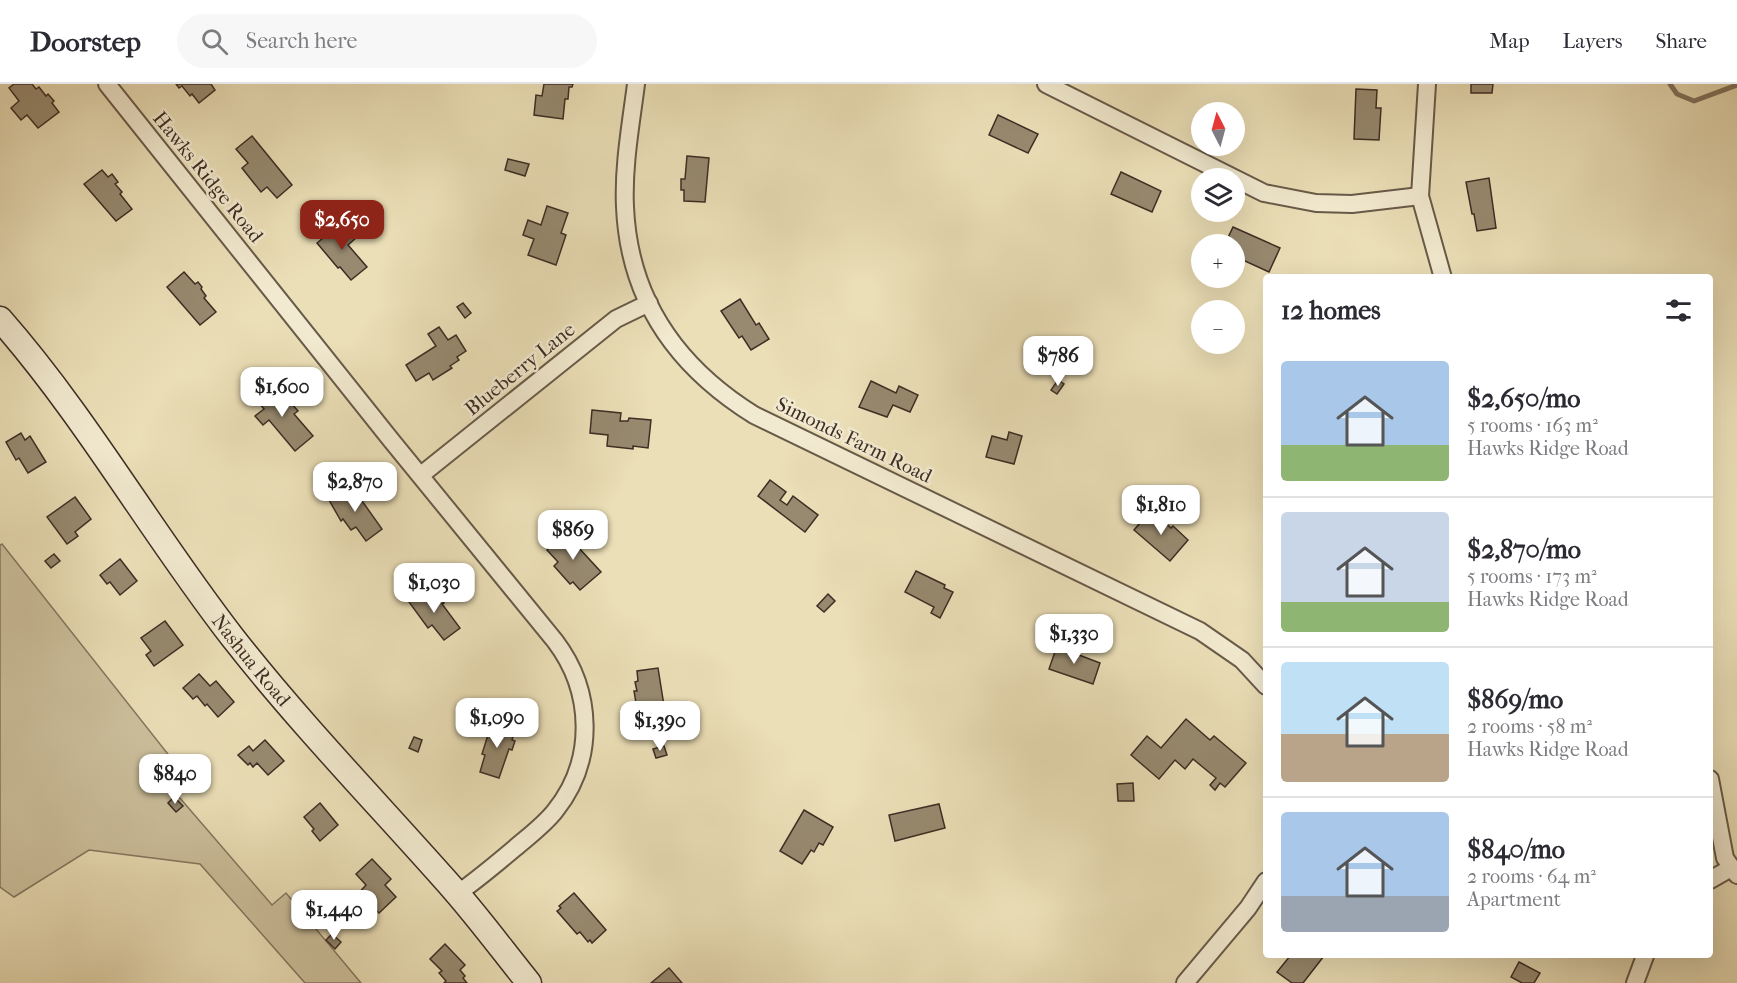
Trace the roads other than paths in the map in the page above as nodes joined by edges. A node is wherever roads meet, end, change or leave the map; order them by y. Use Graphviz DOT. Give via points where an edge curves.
graph roads {
  1 [pos="107,84"];
  2 [pos="636,84"];
  3 [pos="1046,84"];
  4 [pos="1427,84"];
  5 [pos="1420,196"];
  6 [pos="1442,274"];
  7 [pos="649,303"];
  8 [pos="0,319"];
  9 [pos="421,475"];
  10 [pos="1263,683"];
  11 [pos="1713,797"];
  12 [pos="1734,872"];
  13 [pos="1713,879"];
  14 [pos="1263,886"];
  15 [pos="457,894"];
  16 [pos="1645,958"];
  17 [pos="529,983"];
  18 [pos="1185,983"];
  19 [pos="1635,983"];
  1 -- 9 [label="street, Hawks Ridge Road"];
  2 -- 7 [label="street, Simonds Farm Road" via="624,206 633,258"];
  3 -- 5 [label="street" via="1264,193 1316,203 1352,204"];
  4 -- 5 [label="street"];
  5 -- 6 [label="street"];
  7 -- 9 [label="street, Blueberry Lane" via="616,319"];
  7 -- 10 [label="street, Simonds Farm Road" via="686,361 754,416 1200,631 1242,660"];
  8 -- 15 [label="main road, Nashua Road" via="69,406 235,640"];
  9 -- 15 [label="street, Hawks Ridge Road" via="563,651 580,687 585,713 580,765 563,800 537,830"];
  11 -- 12 [label="street" via="1725,858"];
  12 -- 13 [label="street"];
  14 -- 18 [label="street"];
  15 -- 17 [label="main road, Nashua Road"];
  16 -- 19 [label="street"];
}
